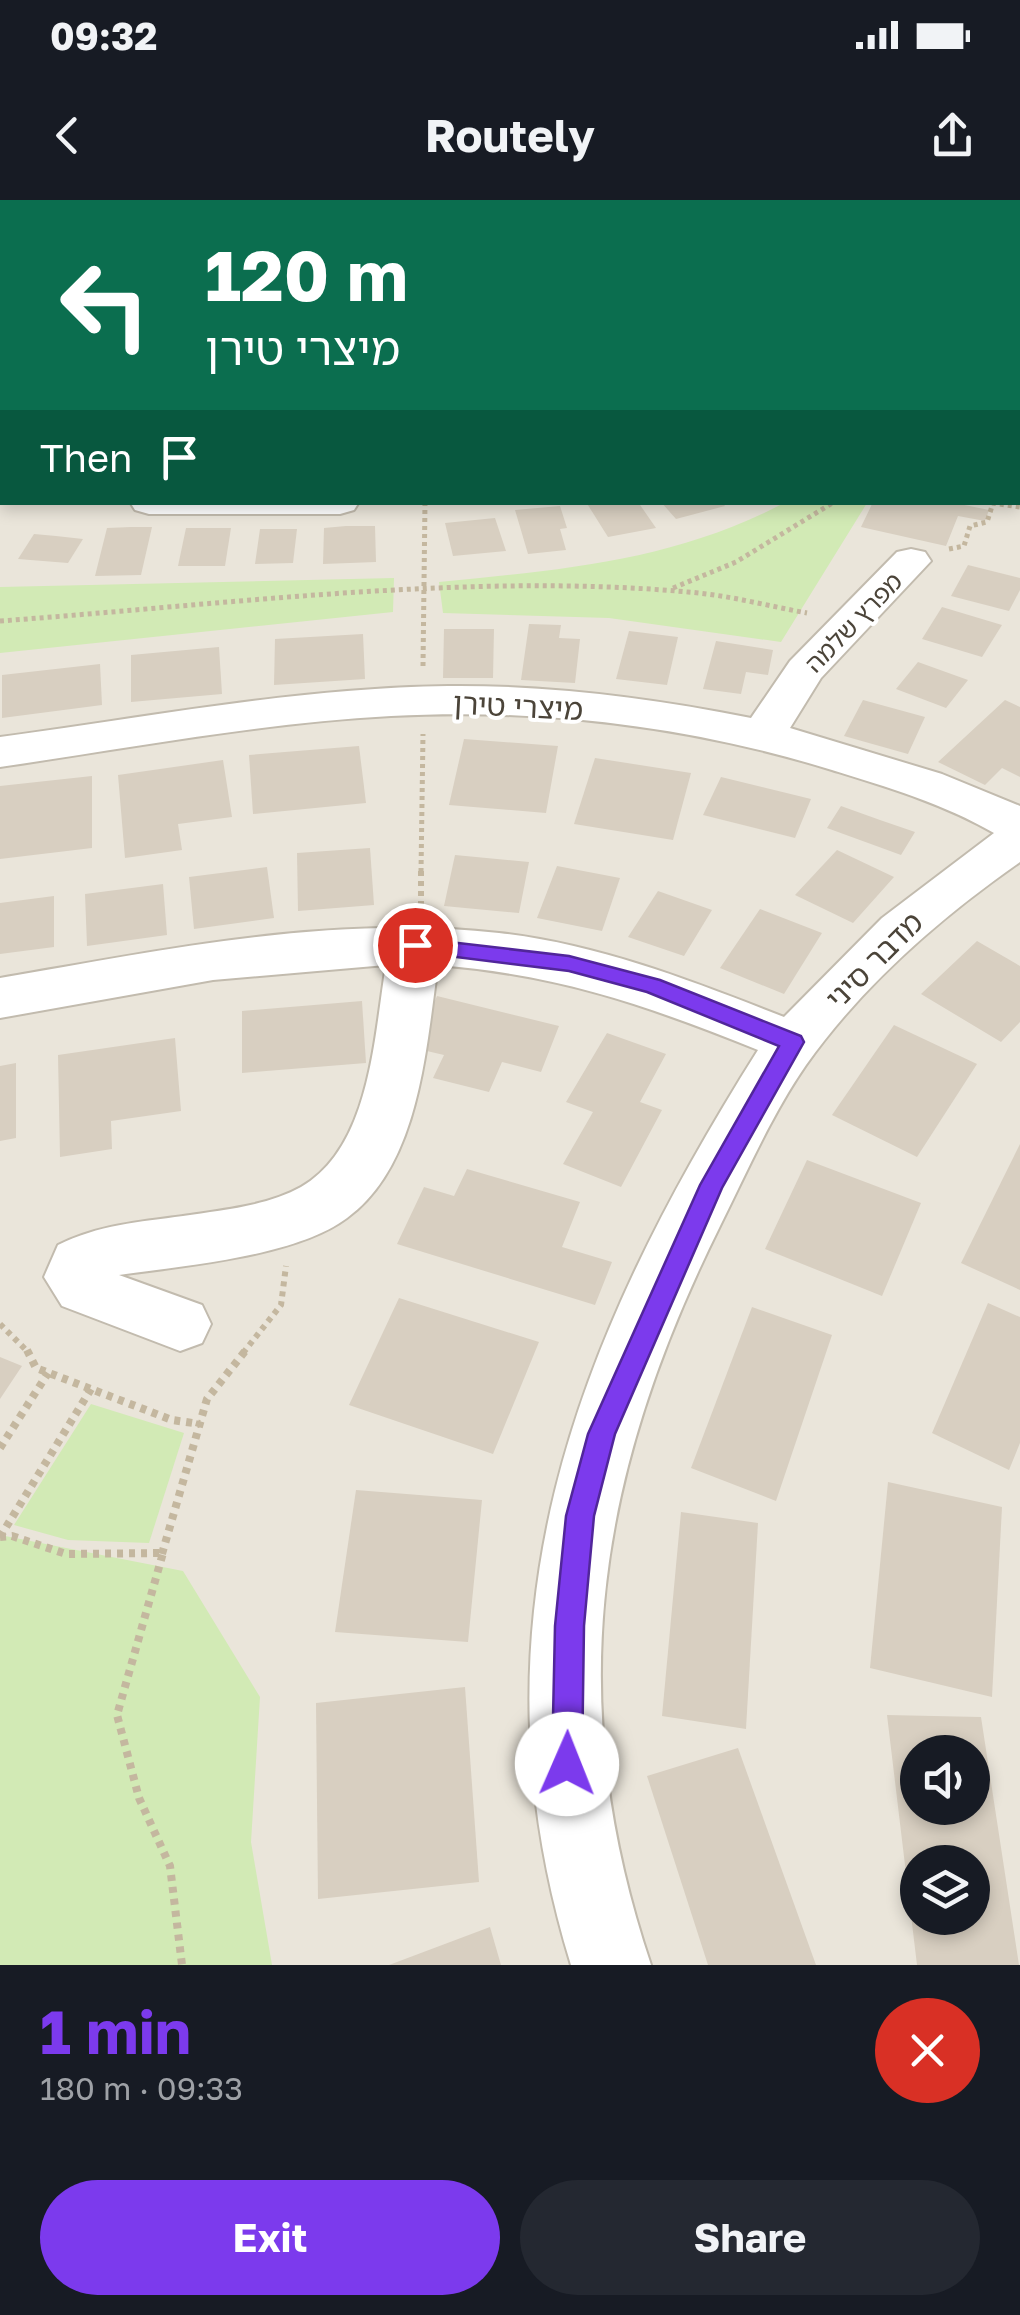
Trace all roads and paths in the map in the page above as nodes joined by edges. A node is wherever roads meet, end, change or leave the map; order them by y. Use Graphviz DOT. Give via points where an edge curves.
graph roads {
  1 [pos="425,505"];
  2 [pos="829,505"];
  3 [pos="991,505"];
  4 [pos="910,561"];
  5 [pos="665,590"];
  6 [pos="422,591"];
  7 [pos="0,621"];
  8 [pos="853,621"];
  9 [pos="423,680"];
  10 [pos="423,717"];
  11 [pos="763,734"];
  12 [pos="0,752"];
  13 [pos="1020,828"];
  14 [pos="1020,838"];
  15 [pos="415,945"];
  16 [pos="0,998"];
  17 [pos="793,1042"];
  18 [pos="278,1220"];
  19 [pos="0,1324"];
  20 [pos="180,1324"];
  21 [pos="48,1372"];
  22 [pos="90,1389"];
  23 [pos="200,1424"];
  24 [pos="0,1448"];
  25 [pos="0,1537"];
  26 [pos="160,1560"];
  27 [pos="182,1965"];
  28 [pos="611,1965"];
  1 -- 6 [label="path"];
  2 -- 5 [label="path" via="739,564"];
  3 -- 4 [label="path" via="987,522 970,526 964,546"];
  4 -- 8 [label="street, מפרץ שלמה"];
  5 -- 6 [label="path"];
  5 -- 8 [label="path"];
  6 -- 7 [label="path"];
  6 -- 9 [label="path"];
  8 -- 11 [label="street, מפרץ שלמה" via="805,670"];
  10 -- 15 [label="path"];
  11 -- 12 [label="street, מיצרי טירן" via="608,711 424,701"];
  11 -- 13 [label="street, מיצרי טירן" via="936,788"];
  14 -- 17 [label="street, מדבר סיני" via="914,918"];
  15 -- 16 [label="street" via="339,947"];
  15 -- 17 [label="street" via="569,964 652,986"];
  15 -- 18 [label="street" via="390,1092 364,1160 326,1202"];
  17 -- 28 [label="street, מדבר סיני" via="682,1247 602,1434 580,1516 569,1626 567,1764 584,1880"];
  18 -- 20 [label="street" via="101,1252 79,1263 74,1277 82,1288"];
  18 -- 23 [label="path" via="290,1284 267,1328 208,1396"];
  19 -- 21 [label="path" via="26,1347 36,1368"];
  21 -- 22 [label="path"];
  21 -- 24 [label="path"];
  22 -- 23 [label="path"];
  22 -- 25 [label="path"];
  23 -- 26 [label="path"];
  25 -- 26 [label="path" via="66,1554 163,1554"];
  26 -- 27 [label="path" via="117,1715 139,1798 170,1866"];
}
